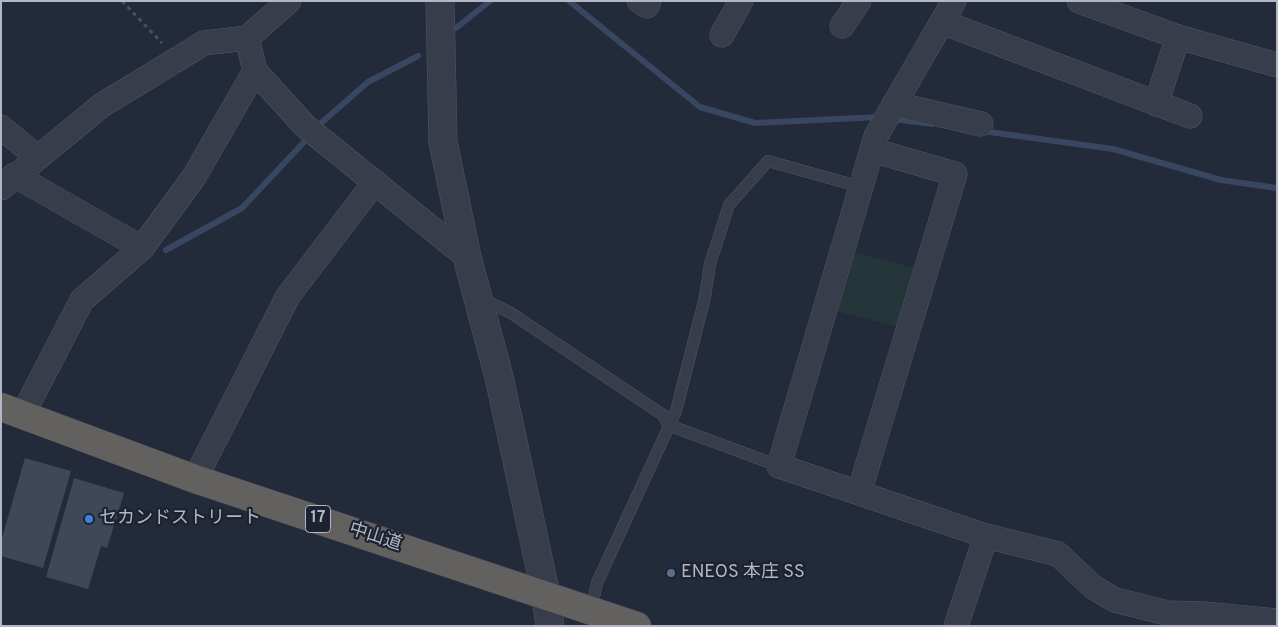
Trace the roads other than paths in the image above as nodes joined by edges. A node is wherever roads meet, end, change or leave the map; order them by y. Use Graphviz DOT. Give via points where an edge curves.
graph roads {
  1 [pos="289,1"];
  2 [pos="440,1"];
  3 [pos="639,1"];
  4 [pos="649,1"];
  5 [pos="741,1"];
  6 [pos="860,1"];
  7 [pos="954,1"];
  8 [pos="1079,1"];
  9 [pos="942,22"];
  10 [pos="842,26"];
  11 [pos="722,35"];
  12 [pos="1178,37"];
  13 [pos="246,38"];
  14 [pos="1277,64"];
  15 [pos="255,71"];
  16 [pos="1156,104"];
  17 [pos="888,115"];
  18 [pos="1190,116"];
  19 [pos="981,124"];
  20 [pos="1,127"];
  21 [pos="872,150"];
  22 [pos="37,157"];
  23 [pos="8,182"];
  24 [pos="375,182"];
  25 [pos="861,187"];
  26 [pos="142,248"];
  27 [pos="467,257"];
  28 [pos="478,297"];
  29 [pos="12,411"];
  30 [pos="668,425"];
  31 [pos="778,466"];
  32 [pos="195,479"];
  33 [pos="859,493"];
  34 [pos="986,536"];
  35 [pos="546,596"];
  36 [pos="591,610"];
  37 [pos="1166,620"];
  38 [pos="1277,621"];
  39 [pos="550,626"];
  40 [pos="637,626"];
  41 [pos="956,626"];
  1 -- 13 [label="street"];
  2 -- 27 [label="street" via="443,142"];
  3 -- 4 [label="street" via="647,6"];
  5 -- 11 [label="street"];
  6 -- 10 [label="street"];
  7 -- 9 [label="street"];
  8 -- 12 [label="street"];
  9 -- 16 [label="street"];
  9 -- 17 [label="street"];
  12 -- 14 [label="street"];
  12 -- 16 [label="street"];
  13 -- 15 [label="street"];
  13 -- 22 [label="street" via="204,43 177,58 102,105"];
  15 -- 24 [label="street" via="305,126"];
  15 -- 26 [label="street" via="194,177"];
  16 -- 18 [label="street"];
  17 -- 19 [label="street"];
  17 -- 21 [label="street"];
  20 -- 22 [label="street"];
  21 -- 25 [label="street"];
  21 -- 33 [label="street" via="955,174"];
  22 -- 23 [label="street"];
  23 -- 26 [label="street"];
  24 -- 27 [label="street"];
  24 -- 32 [label="street" via="288,296"];
  25 -- 30 [label="lane" via="768,161 729,205 710,264 705,297 676,411"];
  25 -- 31 [label="street"];
  26 -- 29 [label="street" via="82,300"];
  27 -- 28 [label="street"];
  28 -- 30 [label="lane" via="511,313 663,415"];
  28 -- 35 [label="street" via="499,378"];
  29 -- 32 [label="highway, 中山道 / 17"];
  30 -- 31 [label="lane"];
  30 -- 36 [label="lane" via="597,584"];
  31 -- 33 [label="street"];
  32 -- 35 [label="highway, 中山道 / 17"];
  33 -- 34 [label="street"];
  34 -- 37 [label="street" via="1058,554 1093,586 1115,600"];
  34 -- 41 [label="street"];
  35 -- 36 [label="highway, 中山道 / 17"];
  35 -- 39 [label="street"];
  36 -- 40 [label="highway, 中山道 / 17"];
  37 -- 38 [label="street" via="1204,614"];
}
